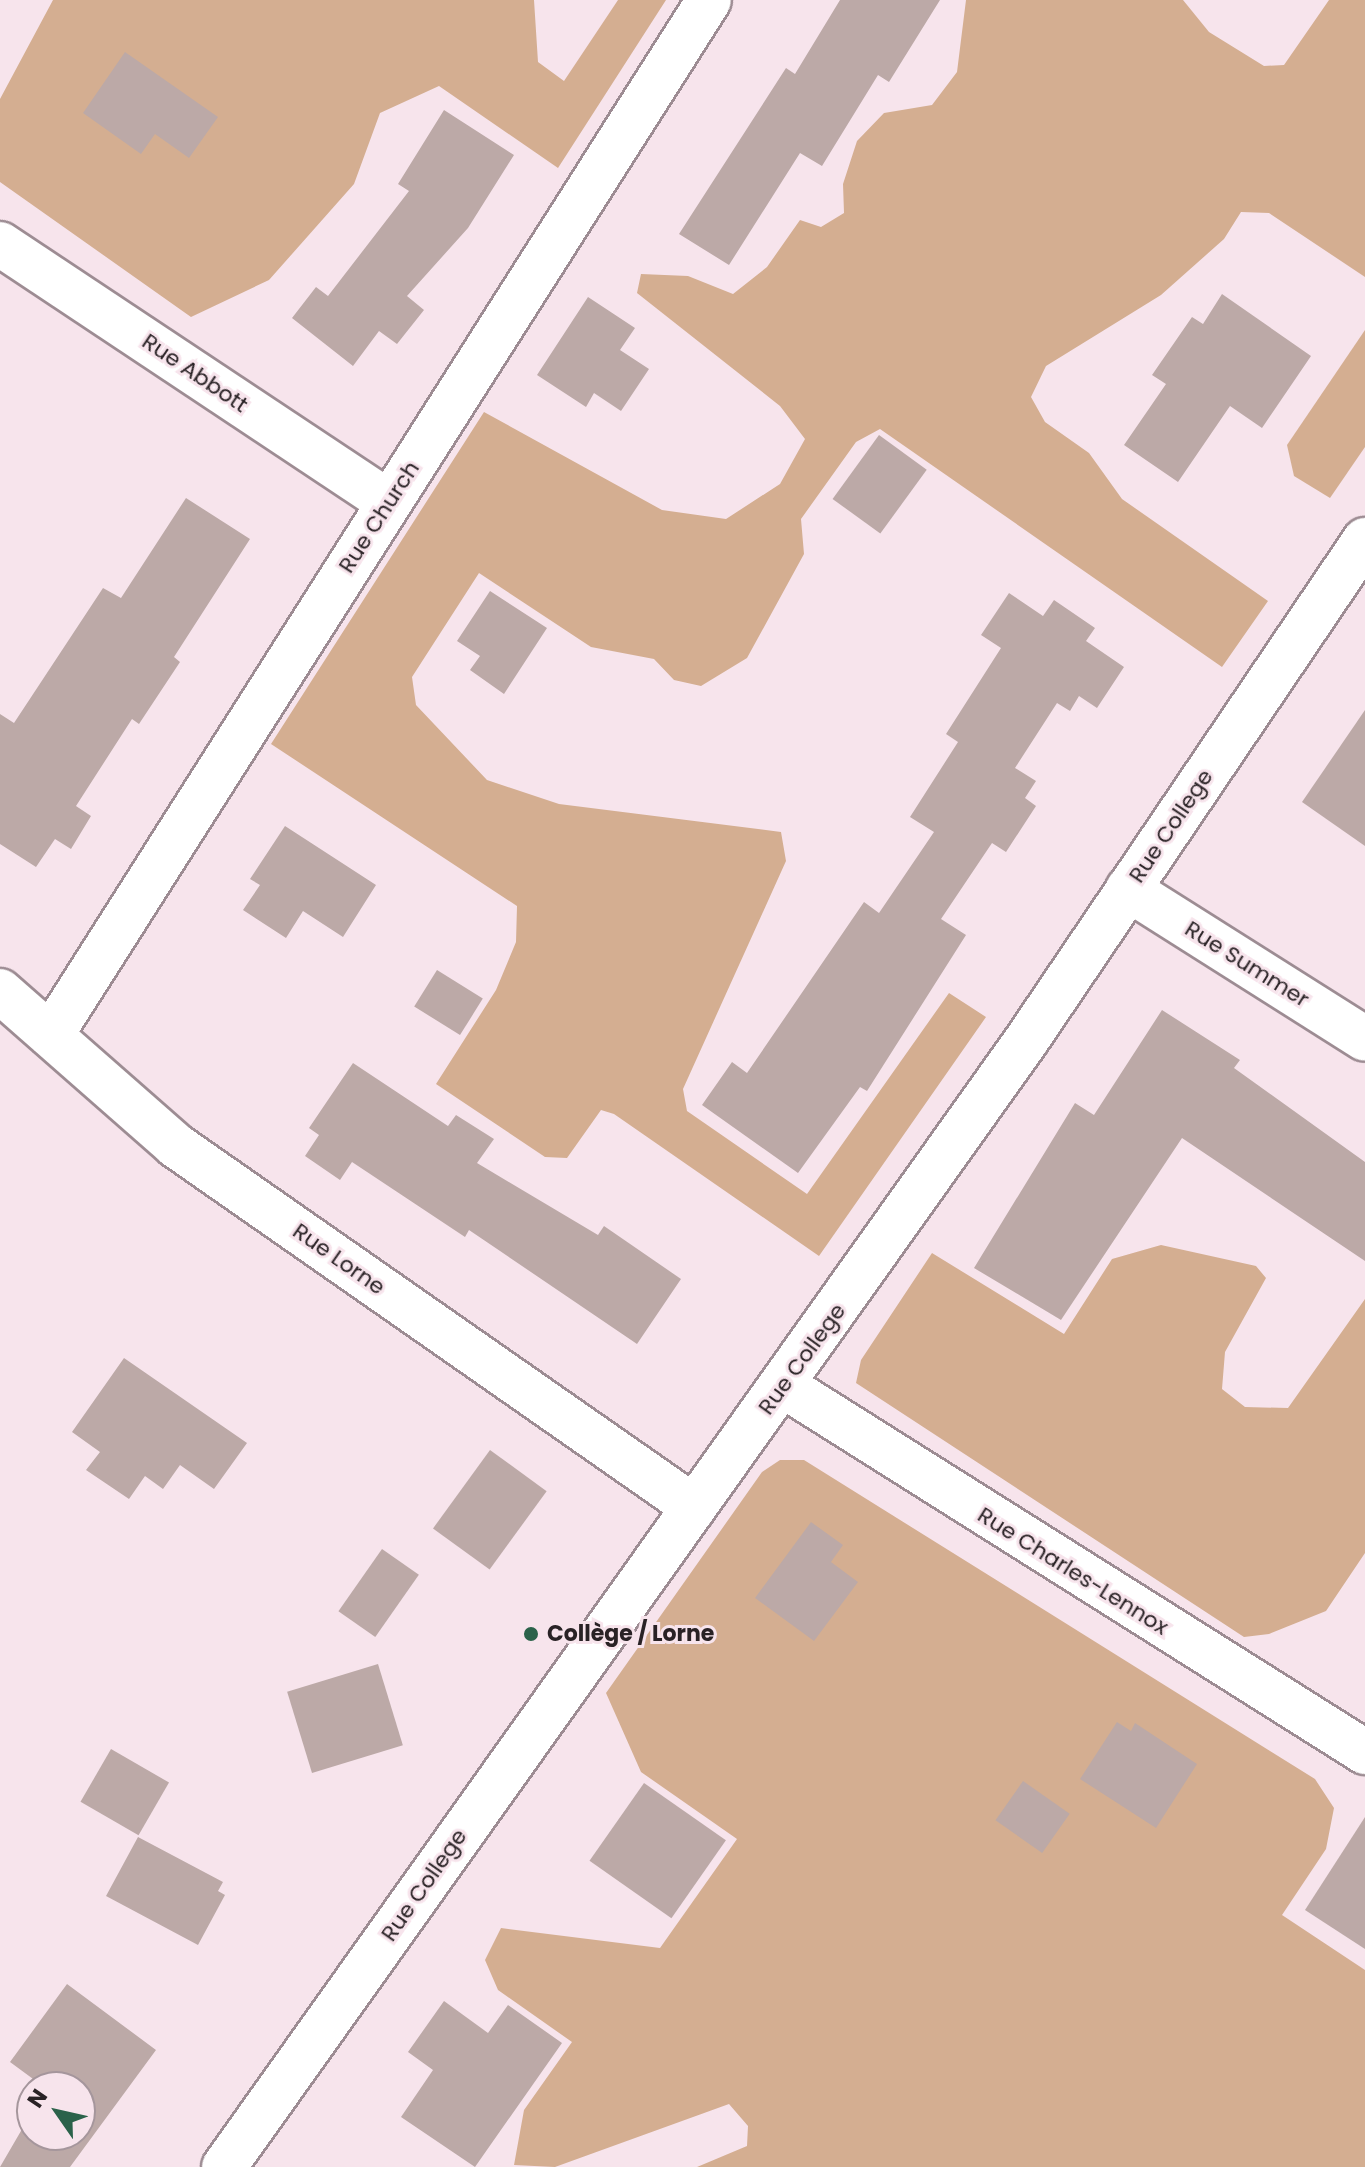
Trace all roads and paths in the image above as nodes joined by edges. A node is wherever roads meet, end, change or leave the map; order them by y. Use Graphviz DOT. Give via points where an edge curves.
graph roads {
  1 [pos="709,0"];
  2 [pos="0,244"];
  3 [pos="389,502"];
  4 [pos="1365,540"];
  5 [pos="1128,889"];
  6 [pos="0,991"];
  7 [pos="51,1035"];
  8 [pos="1365,1039"];
  9 [pos="784,1386"];
  10 [pos="694,1507"];
  11 [pos="1365,1752"];
  12 [pos="224,2167"];
  1 -- 3 [label="street, Rue Church"];
  2 -- 3 [label="street, Rue Abbott"];
  3 -- 7 [label="street, Rue Church"];
  4 -- 5 [label="street, Rue College"];
  5 -- 8 [label="street, Rue Summer"];
  5 -- 9 [label="street, Rue College"];
  6 -- 7 [label="street, Rue Lorne"];
  7 -- 10 [label="street, Rue Lorne" via="175,1145"];
  9 -- 10 [label="street, Rue College"];
  9 -- 11 [label="street, Rue Charles-Lennox"];
  10 -- 12 [label="street, Rue College"];
}
